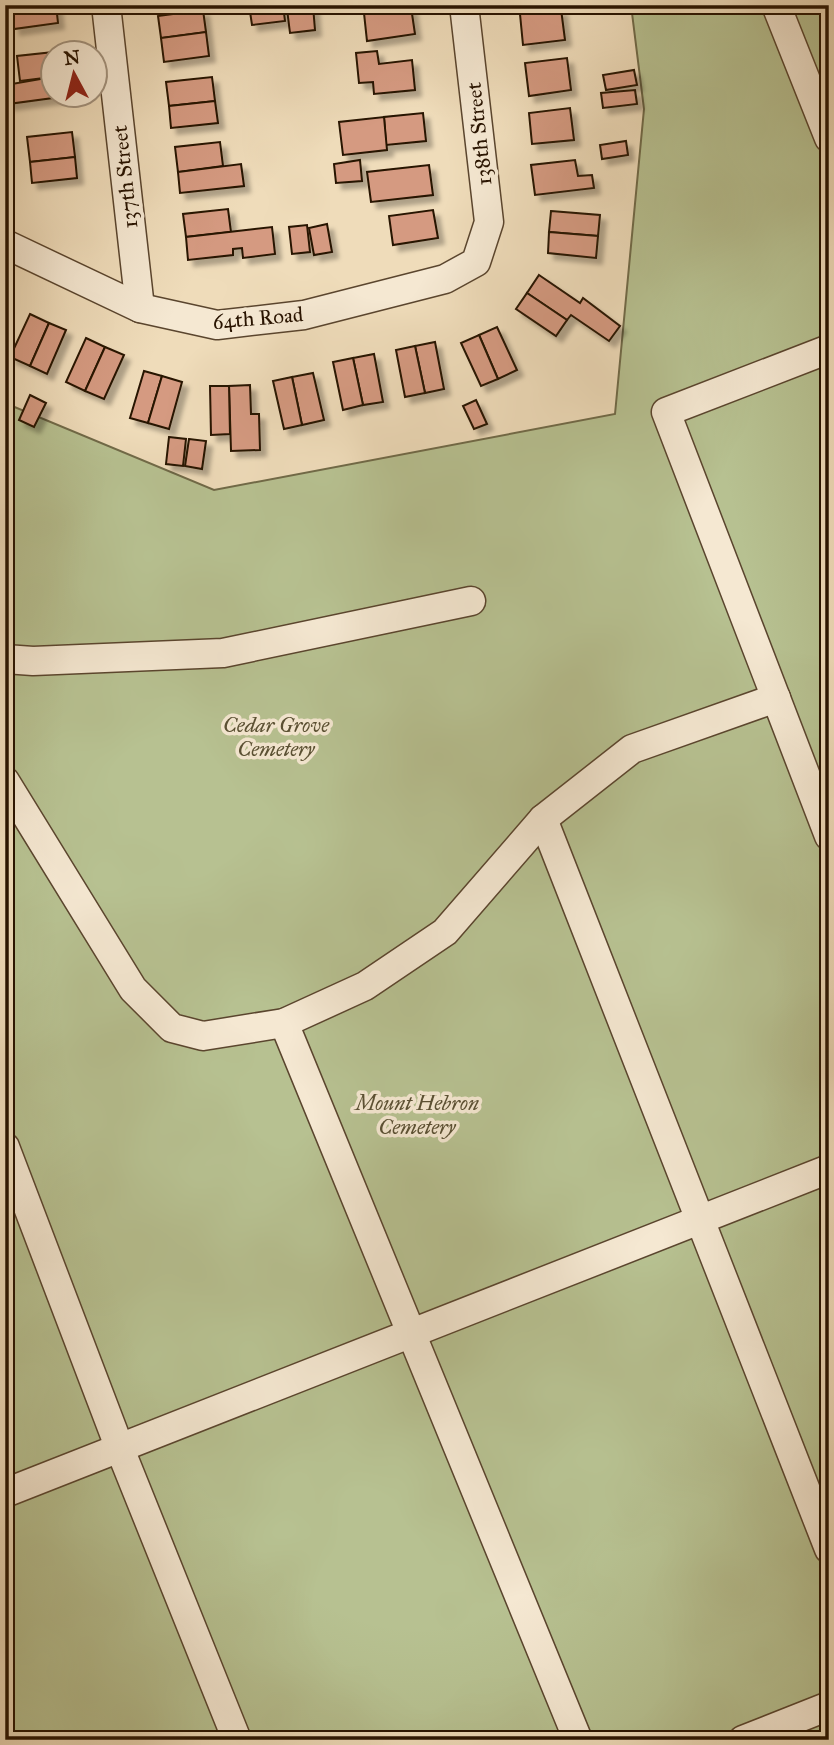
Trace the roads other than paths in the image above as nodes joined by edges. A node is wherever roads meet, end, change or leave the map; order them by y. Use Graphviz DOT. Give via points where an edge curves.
graph roads {
  1 [pos="106,5"];
  2 [pos="464,5"];
  3 [pos="776,5"];
  4 [pos="829,138"];
  5 [pos="5,244"];
  6 [pos="476,262"];
  7 [pos="140,308"];
  8 [pos="829,349"];
  9 [pos="471,601"];
  10 [pos="5,659"];
  11 [pos="776,698"];
  12 [pos="5,781"];
  13 [pos="543,819"];
  14 [pos="829,836"];
  15 [pos="284,1023"];
  16 [pos="5,1147"];
  17 [pos="829,1169"];
  18 [pos="702,1219"];
  19 [pos="410,1334"];
  20 [pos="120,1449"];
  21 [pos="5,1493"];
  22 [pos="829,1549"];
  23 [pos="829,1706"];
  24 [pos="237,1740"];
  25 [pos="578,1740"];
  26 [pos="743,1740"];
  1 -- 7 [label="street, 137th Street"];
  2 -- 6 [label="street, 138th Street" via="489,222"];
  3 -- 4 [label="street"];
  5 -- 7 [label="street, 64th Road"];
  6 -- 7 [label="street, 64th Road" via="445,279 304,315 217,325"];
  8 -- 11 [label="street" via="666,412"];
  9 -- 10 [label="street" via="223,653 33,662"];
  11 -- 13 [label="street" via="632,749"];
  11 -- 14 [label="street"];
  12 -- 15 [label="street" via="133,989 172,1028 203,1036"];
  13 -- 15 [label="street" via="444,932 365,986"];
  13 -- 18 [label="street"];
  15 -- 19 [label="street"];
  16 -- 20 [label="street"];
  17 -- 18 [label="street"];
  18 -- 19 [label="street"];
  18 -- 22 [label="street"];
  19 -- 20 [label="street"];
  19 -- 25 [label="street"];
  20 -- 21 [label="street"];
  20 -- 24 [label="street"];
  23 -- 26 [label="street"];
}
